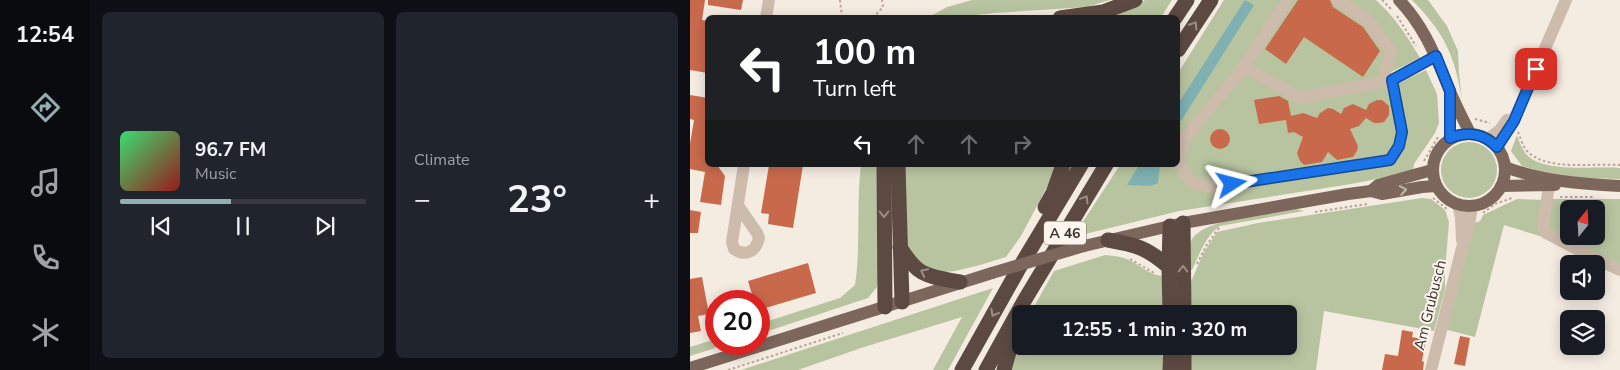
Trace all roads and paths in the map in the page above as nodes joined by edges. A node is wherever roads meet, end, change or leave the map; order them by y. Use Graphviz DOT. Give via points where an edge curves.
graph roads {
  1 [pos="769,0"];
  2 [pos="840,0"];
  3 [pos="882,0"];
  4 [pos="1134,0"];
  5 [pos="1187,0"];
  6 [pos="1211,0"];
  7 [pos="1287,0"];
  8 [pos="1338,0"];
  9 [pos="1382,0"];
  10 [pos="1399,0"];
  11 [pos="1566,0"];
  12 [pos="766,15"];
  13 [pos="842,15"];
  14 [pos="875,15"];
  15 [pos="1087,15"];
  16 [pos="1177,15"];
  17 [pos="1180,47"];
  18 [pos="1431,59"];
  19 [pos="1244,67"];
  20 [pos="1392,80"];
  21 [pos="1450,91"];
  22 [pos="1520,104"];
  23 [pos="1464,120"];
  24 [pos="1514,121"];
  25 [pos="1500,130"];
  26 [pos="1470,134"];
  27 [pos="1444,138"];
  28 [pos="1492,143"];
  29 [pos="1180,156"];
  30 [pos="1180,162"];
  31 [pos="1620,165"];
  32 [pos="744,167"];
  33 [pos="884,167"];
  34 [pos="898,167"];
  35 [pos="1062,167"];
  36 [pos="1080,167"];
  37 [pos="1105,167"];
  38 [pos="1505,167"];
  39 [pos="1432,170"];
  40 [pos="1420,181"];
  41 [pos="1570,183"];
  42 [pos="1436,186"];
  43 [pos="1501,186"];
  44 [pos="1517,186"];
  45 [pos="1620,186"];
  46 [pos="1548,191"];
  47 [pos="1370,197"];
  48 [pos="1602,197"];
  49 [pos="1458,204"];
  50 [pos="1472,206"];
  51 [pos="738,207"];
  52 [pos="1314,213"];
  53 [pos="1466,219"];
  54 [pos="1177,225"];
  55 [pos="1219,228"];
  56 [pos="1108,240"];
  57 [pos="899,245"];
  58 [pos="1126,257"];
  59 [pos="1018,270"];
  60 [pos="1620,270"];
  61 [pos="1174,271"];
  62 [pos="960,282"];
  63 [pos="1024,301"];
  64 [pos="902,302"];
  65 [pos="1171,305"];
  66 [pos="1182,305"];
  67 [pos="885,307"];
  68 [pos="1171,355"];
  69 [pos="1184,355"];
  70 [pos="690,368"];
  71 [pos="962,370"];
  72 [pos="986,370"];
  73 [pos="1004,370"];
  74 [pos="1170,370"];
  75 [pos="1184,370"];
  76 [pos="1431,370"];
  1 -- 12 [label="street"];
  2 -- 13 [label="path"];
  3 -- 14 [label="path" via="882,7"];
  4 -- 15 [label="highway"];
  5 -- 16 [label="highway"];
  17 -- 6 [label="highway, one-way"];
  7 -- 19 [label="street"];
  8 -- 20 [label="street" via="1369,21 1385,41 1391,52 1384,76"];
  9 -- 18 [label="path"];
  10 -- 18 [label="main road" via="1413,14"];
  11 -- 22 [label="street"];
  18 -- 20 [label="street"];
  18 -- 21 [label="main road"];
  19 -- 20 [label="street" via="1300,98"];
  19 -- 29 [label="street" via="1186,138"];
  20 -- 30 [label="street" via="1402,132 1399,146 1390,160 1212,187 1194,184 1184,173"];
  21 -- 23 [label="main road"];
  21 -- 27 [label="main road"];
  22 -- 24 [label="street"];
  22 -- 25 [label="street"];
  23 -- 25 [label="path" via="1481,120"];
  23 -- 26 [label="main road"];
  24 -- 28 [label="street"];
  24 -- 31 [label="path" via="1525,149 1547,162"];
  25 -- 28 [label="street"];
  26 -- 27 [label="main road"];
  26 -- 28 [label="main road"];
  27 -- 39 [label="main road"];
  27 -- 40 [label="path" via="1418,166"];
  28 -- 38 [label="main road"];
  32 -- 51 [label="street"];
  33 -- 67 [label="highway, one-way"];
  34 -- 57 [label="highway"];
  35 -- 59 [label="highway" via="1053,194 1021,246"];
  36 -- 59 [label="highway, A 46"];
  63 -- 37 [label="highway, A 46, one-way"];
  38 -- 41 [label="main road"];
  38 -- 43 [label="main road"];
  39 -- 40 [label="main road"];
  39 -- 42 [label="main road"];
  40 -- 42 [label="main road"];
  40 -- 47 [label="main road" via="1378,185"];
  40 -- 53 [label="path" via="1424,195 1445,206 1451,216"];
  41 -- 45 [label="main road"];
  41 -- 46 [label="main road"];
  42 -- 49 [label="main road" via="1445,198"];
  43 -- 44 [label="main road"];
  43 -- 50 [label="main road" via="1484,203"];
  44 -- 46 [label="main road"];
  44 -- 53 [label="path" via="1515,197 1496,204 1479,220"];
  46 -- 48 [label="path"];
  46 -- 60 [label="street" via="1543,227 1546,233"];
  47 -- 52 [label="path"];
  47 -- 54 [label="main road"];
  49 -- 50 [label="main road"];
  49 -- 53 [label="street, Am Grubusch"];
  50 -- 53 [label="street, Am Grubusch"];
  53 -- 76 [label="street, Am Grubusch" via="1462,248"];
  54 -- 56 [label="main road"];
  54 -- 61 [label="highway"];
  55 -- 61 [label="path" via="1193,271"];
  56 -- 61 [label="highway, A 46" via="1139,246"];
  56 -- 62 [label="main road, bridge"];
  62 -- 57 [label="highway, one-way" via="920,272"];
  57 -- 64 [label="highway"];
  58 -- 61 [label="path" via="1156,274"];
  59 -- 71 [label="highway, A 46, one-way"];
  61 -- 65 [label="highway"];
  61 -- 66 [label="highway"];
  62 -- 64 [label="main road"];
  63 -- 72 [label="highway, A 46"];
  63 -- 73 [label="highway, A 46"];
  64 -- 67 [label="main road"];
  67 -- 70 [label="main road"];
  68 -- 74 [label="highway"];
  69 -- 75 [label="highway"];
}
